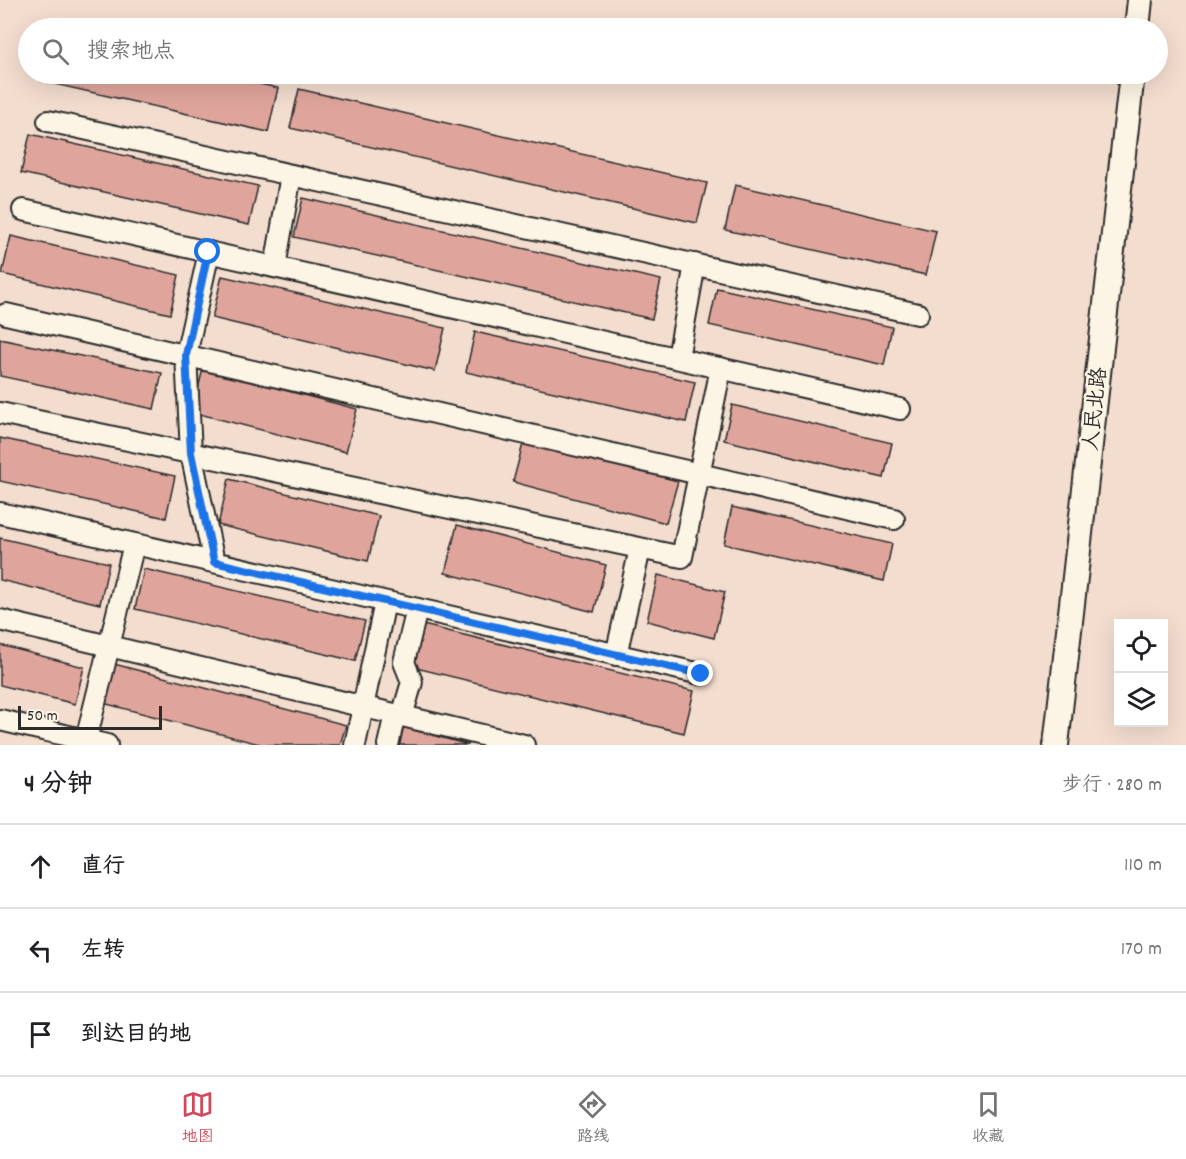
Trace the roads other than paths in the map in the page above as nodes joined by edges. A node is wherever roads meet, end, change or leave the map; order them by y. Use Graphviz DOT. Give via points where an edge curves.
graph roads {
  1 [pos="1140,0"];
  2 [pos="1138,18"];
  3 [pos="1131,84"];
  4 [pos="48,121"];
  5 [pos="291,175"];
  6 [pos="23,210"];
  7 [pos="208,252"];
  8 [pos="695,264"];
  9 [pos="275,267"];
  10 [pos="6,314"];
  11 [pos="918,314"];
  12 [pos="186,355"];
  13 [pos="678,358"];
  14 [pos="721,368"];
  15 [pos="900,409"];
  16 [pos="0,413"];
  17 [pos="191,453"];
  18 [pos="698,474"];
  19 [pos="0,513"];
  20 [pos="894,519"];
  21 [pos="134,544"];
  22 [pos="640,549"];
  23 [pos="214,562"];
  24 [pos="385,602"];
  25 [pos="417,609"];
  26 [pos="0,621"];
  27 [pos="108,646"];
  28 [pos="616,655"];
  29 [pos="701,674"];
  30 [pos="362,707"];
  31 [pos="399,715"];
  32 [pos="0,720"];
  33 [pos="86,740"];
  34 [pos="107,745"];
  35 [pos="355,745"];
  36 [pos="388,745"];
  37 [pos="524,745"];
  38 [pos="1056,745"];
  1 -- 2 [label="main road"];
  3 -- 38 [label="main road, 人民北路"];
  4 -- 5 [label="street"];
  5 -- 8 [label="street"];
  5 -- 9 [label="street"];
  6 -- 7 [label="street"];
  7 -- 9 [label="street"];
  7 -- 12 [label="street"];
  8 -- 11 [label="street"];
  8 -- 13 [label="street"];
  9 -- 13 [label="street"];
  10 -- 12 [label="street"];
  12 -- 17 [label="street"];
  12 -- 18 [label="street"];
  13 -- 14 [label="street"];
  14 -- 15 [label="street"];
  14 -- 18 [label="street"];
  16 -- 17 [label="street"];
  17 -- 22 [label="street"];
  17 -- 23 [label="street"];
  18 -- 20 [label="street"];
  18 -- 22 [label="street" via="682,557"];
  19 -- 21 [label="street"];
  21 -- 23 [label="street"];
  21 -- 27 [label="street"];
  22 -- 28 [label="street"];
  23 -- 24 [label="street"];
  24 -- 25 [label="street"];
  24 -- 30 [label="street"];
  25 -- 28 [label="street"];
  25 -- 31 [label="street" via="404,662 412,682"];
  26 -- 27 [label="street"];
  27 -- 30 [label="street"];
  27 -- 33 [label="street"];
  28 -- 29 [label="street"];
  30 -- 31 [label="street"];
  30 -- 35 [label="street"];
  31 -- 36 [label="street"];
  31 -- 37 [label="street"];
  32 -- 33 [label="street"];
  33 -- 34 [label="street"];
}
